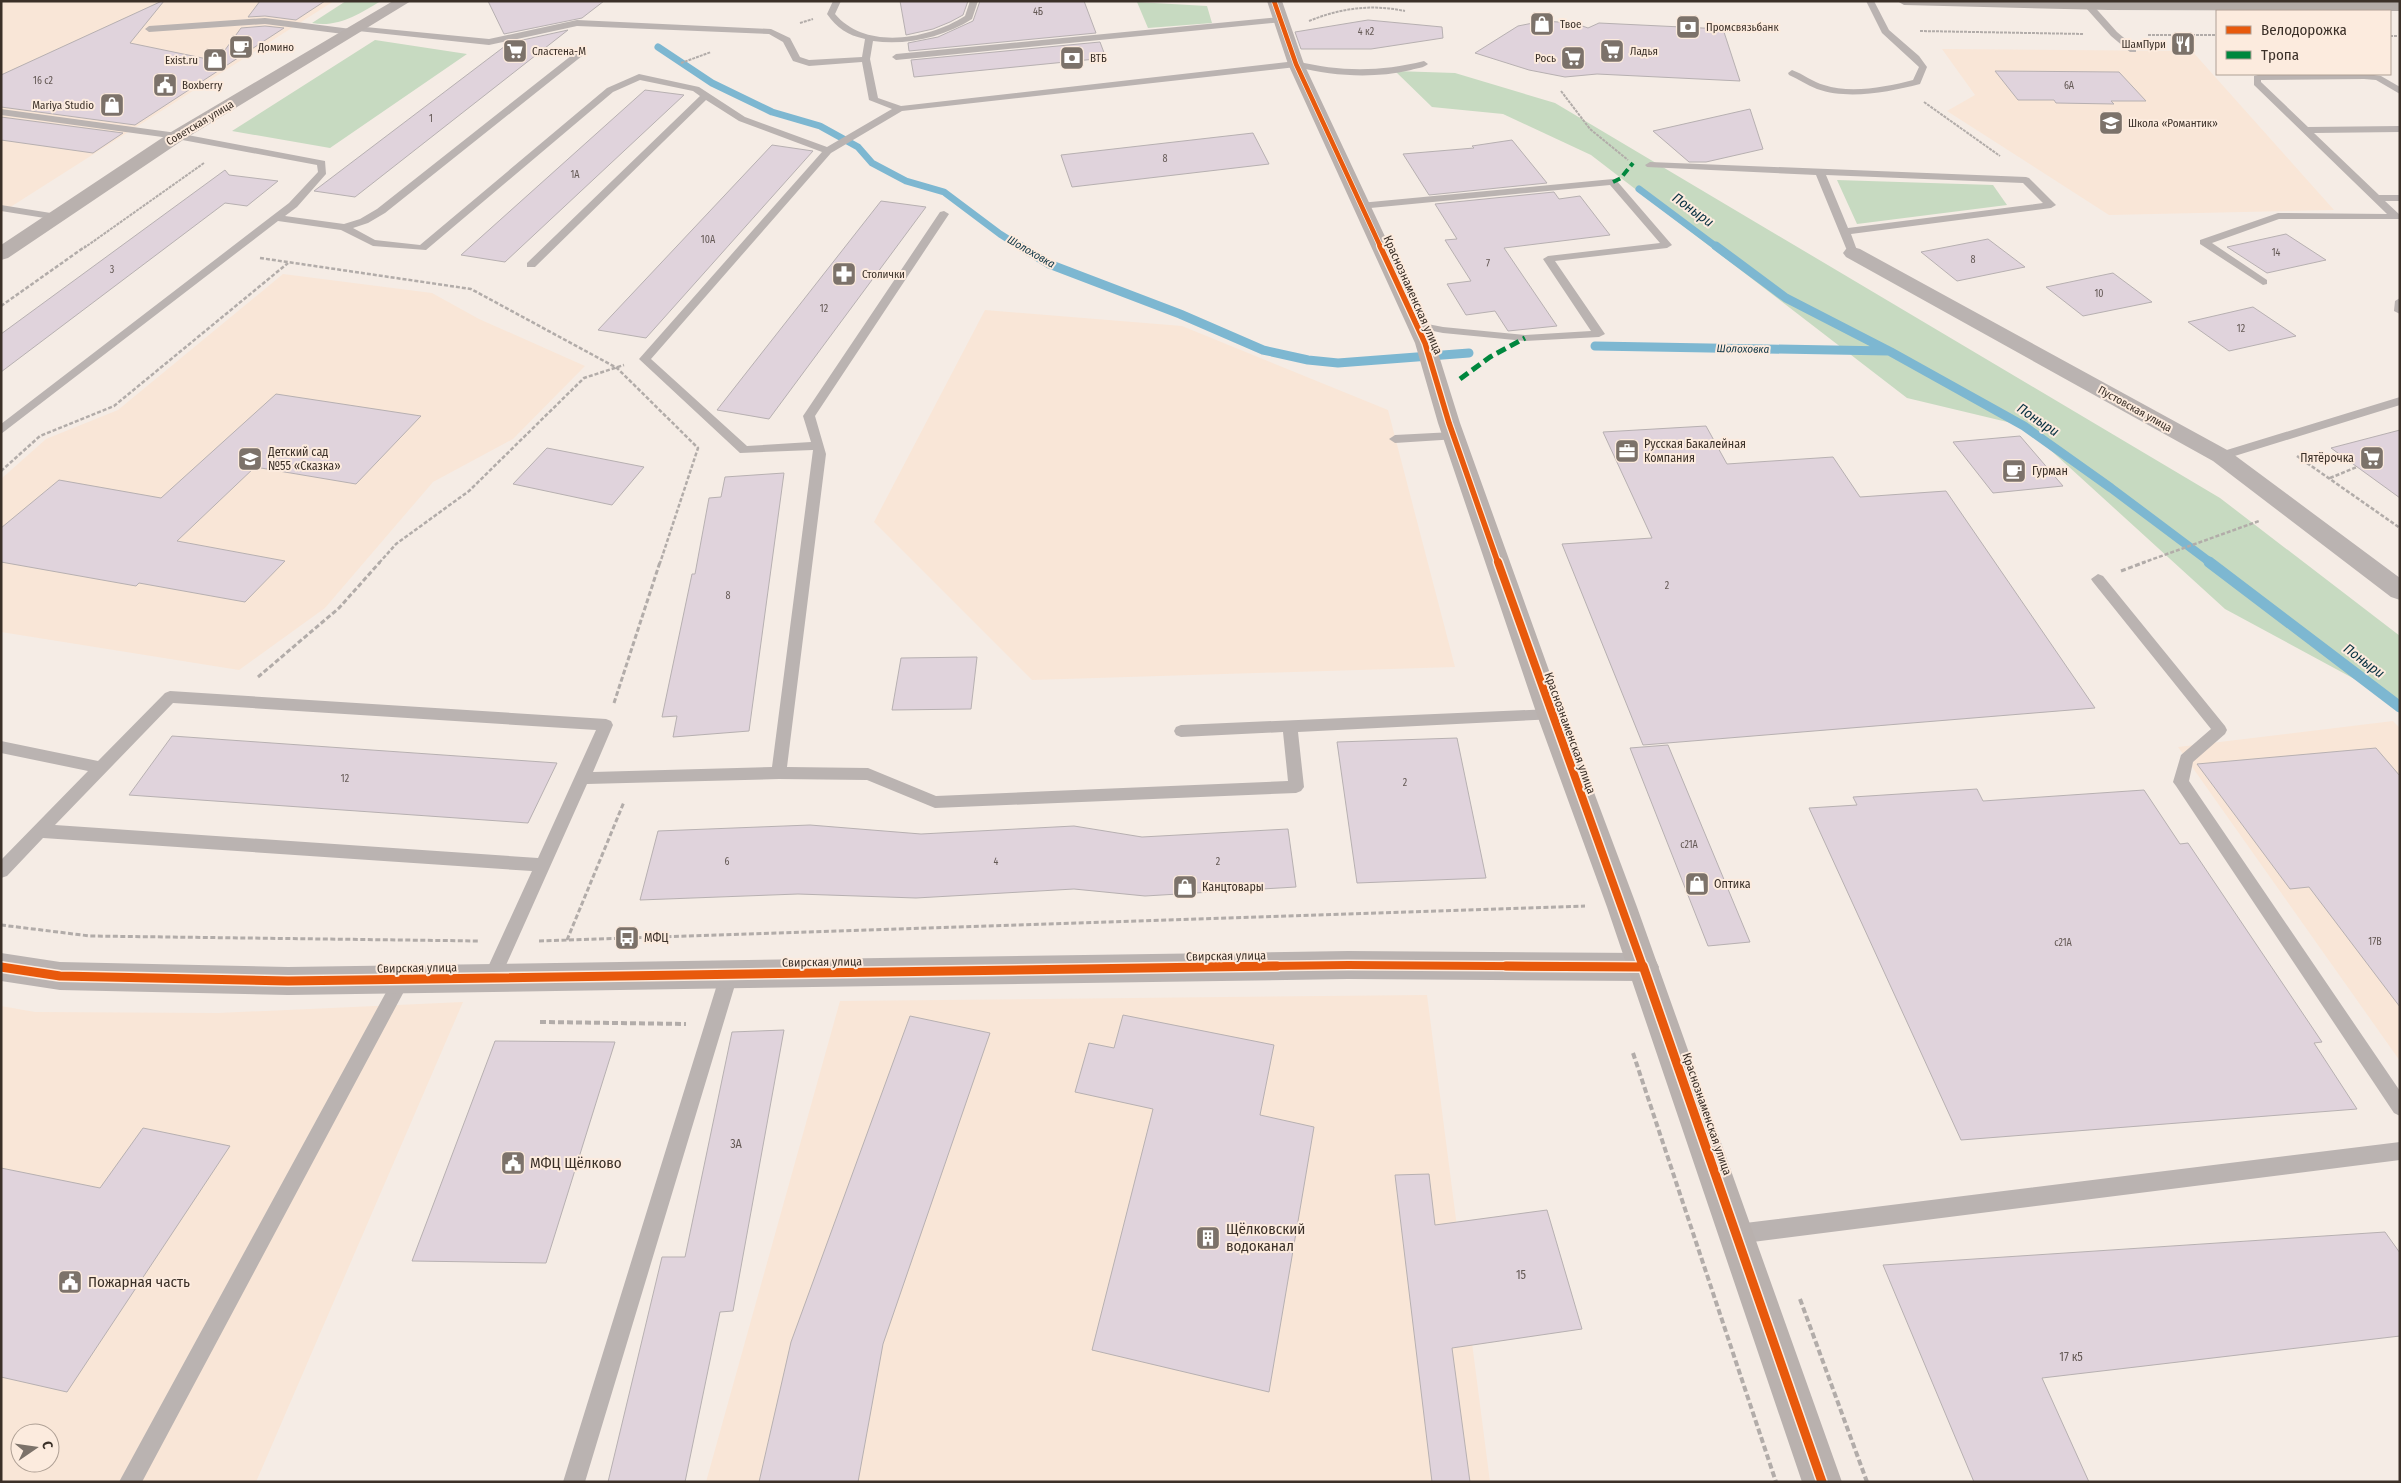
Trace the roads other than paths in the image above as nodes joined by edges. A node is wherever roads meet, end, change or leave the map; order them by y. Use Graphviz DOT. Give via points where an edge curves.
graph roads {
  1 [pos="404,1"];
  2 [pos="837,1"];
  3 [pos="974,1"];
  4 [pos="1274,1"];
  5 [pos="1870,1"];
  6 [pos="1904,1"];
  7 [pos="2112,3"];
  8 [pos="2088,5"];
  9 [pos="2394,7"];
  10 [pos="1280,20"];
  11 [pos="149,29"];
  12 [pos="355,30"];
  13 [pos="869,38"];
  14 [pos="584,50"];
  15 [pos="2133,50"];
  16 [pos="896,57"];
  17 [pos="866,58"];
  18 [pos="1296,64"];
  19 [pos="1424,64"];
  20 [pos="1792,73"];
  21 [pos="2400,91"];
  22 [pos="706,95"];
  23 [pos="900,109"];
  24 [pos="1,112"];
  25 [pos="2306,130"];
  26 [pos="2400,130"];
  27 [pos="177,136"];
  28 [pos="828,151"];
  29 [pos="1650,165"];
  30 [pos="1820,172"];
  31 [pos="2376,198"];
  32 [pos="2400,198"];
  33 [pos="1360,206"];
  34 [pos="1,208"];
  35 [pos="944,214"];
  36 [pos="57,217"];
  37 [pos="276,218"];
  38 [pos="2398,219"];
  39 [pos="344,227"];
  40 [pos="1844,232"];
  41 [pos="1854,253"];
  42 [pos="1,254"];
  43 [pos="530,264"];
  44 [pos="2263,282"];
  45 [pos="2400,301"];
  46 [pos="2400,311"];
  47 [pos="1421,334"];
  48 [pos="2400,401"];
  49 [pos="1,430"];
  50 [pos="1453,436"];
  51 [pos="1395,439"];
  52 [pos="818,446"];
  53 [pos="2221,456"];
  54 [pos="2098,579"];
  55 [pos="2400,591"];
  56 [pos="1551,715"];
  57 [pos="1290,726"];
  58 [pos="1181,731"];
  59 [pos="1,747"];
  60 [pos="102,768"];
  61 [pos="778,773"];
  62 [pos="582,778"];
  63 [pos="40,831"];
  64 [pos="543,864"];
  65 [pos="1,871"];
  66 [pos="1,967"];
  67 [pos="1643,967"];
  68 [pos="729,975"];
  69 [pos="492,978"];
  70 [pos="402,979"];
  71 [pos="2400,1107"];
  72 [pos="2400,1151"];
  73 [pos="1737,1234"];
  74 [pos="130,1482"];
  75 [pos="574,1482"];
  76 [pos="1822,1482"];
  1 -- 12 [label="street, Советская улица"];
  2 -- 13 [label="lane" via="830,14 835,24"];
  3 -- 13 [label="lane" via="969,17 945,31 914,38"];
  4 -- 10 [label="street, Краснознаменская улица"];
  5 -- 20 [label="lane" via="1885,31 1922,67 1917,82 1840,90 1821,87"];
  6 -- 8 [label="main road"];
  7 -- 8 [label="main road"];
  7 -- 9 [label="main road"];
  8 -- 15 [label="lane"];
  10 -- 16 [label="lane"];
  10 -- 18 [label="street, Краснознаменская улица"];
  11 -- 12 [label="lane" via="265,20"];
  12 -- 17 [label="lane" via="489,42 577,23 771,32 787,40 796,59 809,63"];
  12 -- 27 [label="street, Советская улица"];
  13 -- 17 [label="lane"];
  14 -- 39 [label="lane" via="381,212"];
  17 -- 23 [label="lane" via="874,100"];
  18 -- 19 [label="lane" via="1348,73 1395,71"];
  18 -- 23 [label="lane"];
  18 -- 33 [label="street, Краснознаменская улица"];
  21 -- 25 [label="lane" via="2378,78 2364,76 2257,78 2257,83"];
  22 -- 28 [label="lane" via="742,119"];
  22 -- 39 [label="lane" via="696,89 639,77 610,90 422,248 373,243"];
  22 -- 43 [label="lane"];
  23 -- 28 [label="lane"];
  24 -- 27 [label="lane"];
  25 -- 26 [label="lane"];
  25 -- 31 [label="lane"];
  27 -- 36 [label="street, Советская улица"];
  27 -- 37 [label="lane" via="322,163 323,172 293,205"];
  28 -- 52 [label="lane" via="645,359 744,450"];
  29 -- 30 [label="lane"];
  30 -- 40 [label="lane"];
  30 -- 40 [label="lane" via="2026,180 2051,204"];
  31 -- 32 [label="lane"];
  31 -- 38 [label="lane"];
  33 -- 47 [label="street, Краснознаменская улица"];
  33 -- 47 [label="lane" via="1613,182 1668,245 1548,259 1598,334 1525,338 1443,330"];
  34 -- 36 [label="lane"];
  35 -- 52 [label="lane" via="809,416"];
  36 -- 42 [label="street, Советская улица"];
  37 -- 39 [label="lane"];
  37 -- 49 [label="lane"];
  38 -- 44 [label="lane" via="2278,216 2204,242"];
  40 -- 41 [label="lane"];
  41 -- 53 [label="street, Пустовская улица"];
  45 -- 46 [label="lane"];
  47 -- 50 [label="street, Краснознаменская улица"];
  48 -- 53 [label="lane"];
  50 -- 51 [label="lane"];
  50 -- 56 [label="street, Краснознаменская улица"];
  52 -- 61 [label="lane" via="820,454"];
  53 -- 55 [label="street, Пустовская улица"];
  54 -- 71 [label="lane" via="2220,730 2186,760 2181,782"];
  56 -- 57 [label="lane"];
  56 -- 67 [label="street, Краснознаменская улица"];
  57 -- 58 [label="lane"];
  57 -- 61 [label="lane" via="1296,787 934,802 868,774"];
  59 -- 60 [label="lane"];
  60 -- 62 [label="lane" via="170,697 606,724"];
  60 -- 63 [label="lane"];
  61 -- 62 [label="lane"];
  62 -- 64 [label="lane"];
  63 -- 64 [label="lane"];
  63 -- 65 [label="lane"];
  64 -- 69 [label="lane"];
  66 -- 70 [label="street, Свирская улица" via="60,976 288,981"];
  67 -- 68 [label="street, Свирская улица" via="1348,965"];
  67 -- 73 [label="street, Краснознаменская улица"];
  68 -- 69 [label="street, Свирская улица"];
  68 -- 75 [label="lane"];
  69 -- 70 [label="street, Свирская улица"];
  70 -- 74 [label="lane"];
  72 -- 73 [label="lane"];
  73 -- 76 [label="street, Краснознаменская улица"];
}
